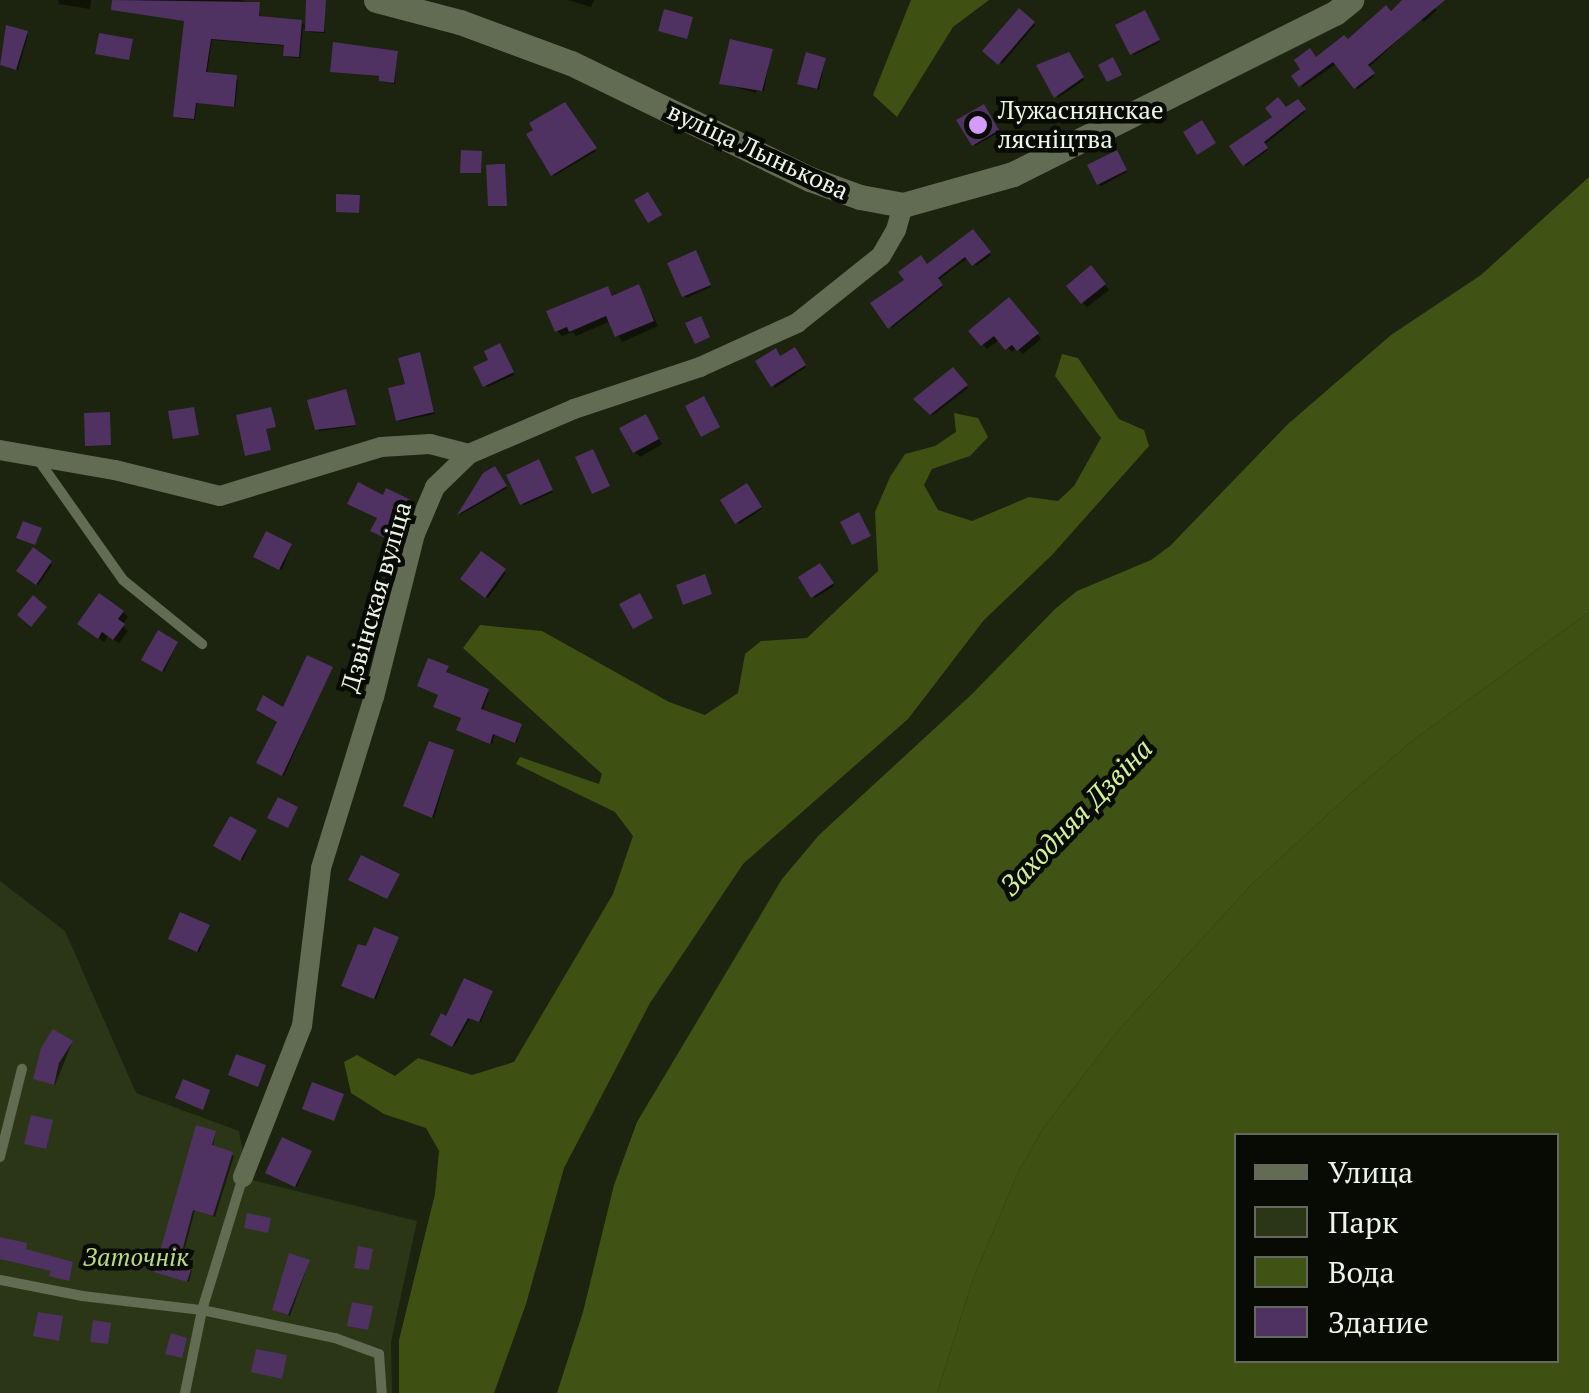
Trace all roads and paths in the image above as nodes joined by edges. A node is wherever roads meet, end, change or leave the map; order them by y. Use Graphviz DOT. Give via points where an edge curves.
graph roads {
  1 [pos="376,0"];
  2 [pos="1352,0"];
  3 [pos="903,204"];
  4 [pos="0,450"];
  5 [pos="33,453"];
  6 [pos="468,454"];
  7 [pos="202,644"];
  8 [pos="22,1069"];
  9 [pos="0,1158"];
  10 [pos="242,1177"];
  11 [pos="0,1280"];
  12 [pos="202,1310"];
  13 [pos="186,1393"];
  14 [pos="382,1393"];
  1 -- 3 [label="street, вуліца Лынькова" via="460,22 570,63 810,179"];
  2 -- 3 [label="street, вуліца Лынькова" via="1013,174"];
  3 -- 6 [label="street, Дзвінская вуліца" via="881,256 797,323"];
  4 -- 5 [label="street"];
  5 -- 6 [label="street" via="220,496 381,447 430,444"];
  5 -- 7 [label="lane" via="123,580"];
  6 -- 10 [label="street, Дзвінская вуліца" via="435,486 415,534 322,868 302,1026"];
  8 -- 9 [label="lane"];
  10 -- 12 [label="lane"];
  11 -- 12 [label="lane"];
  12 -- 13 [label="lane"];
  12 -- 14 [label="lane" via="379,1354"];
}
